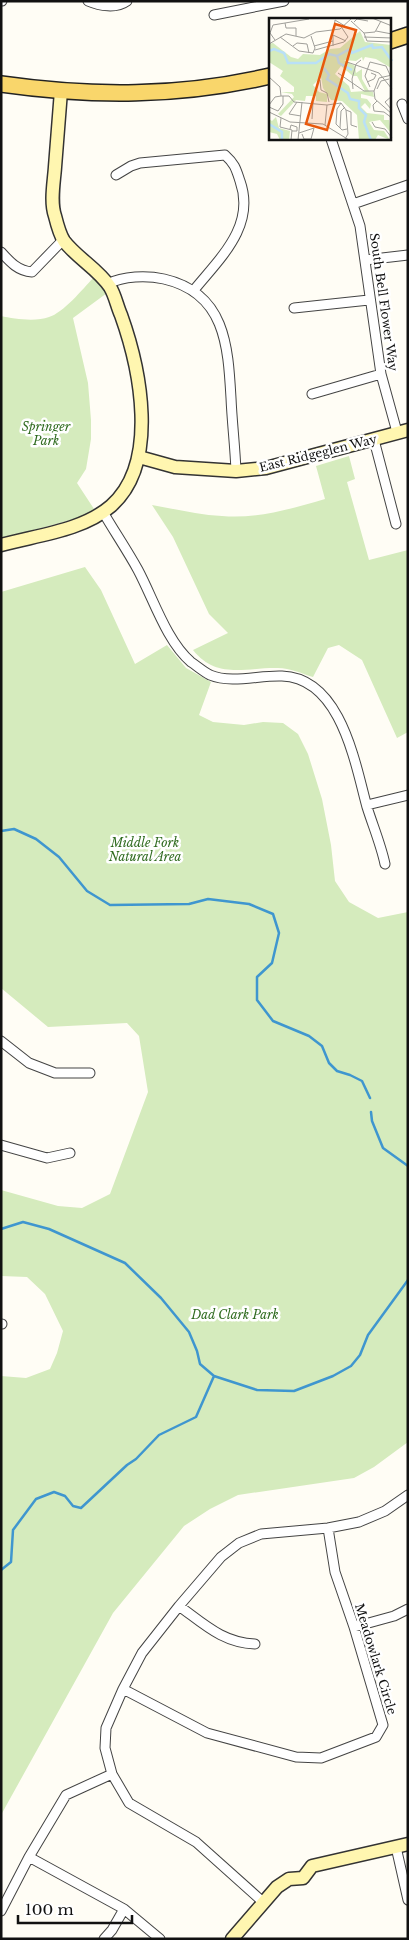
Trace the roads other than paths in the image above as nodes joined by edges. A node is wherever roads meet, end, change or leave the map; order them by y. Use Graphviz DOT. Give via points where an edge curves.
graph roads {
  1 [pos="88,1"];
  2 [pos="127,1"];
  3 [pos="284,3"];
  4 [pos="214,15"];
  5 [pos="408,35"];
  6 [pos="392,39"];
  7 [pos="269,76"];
  8 [pos="1,84"];
  9 [pos="61,92"];
  10 [pos="402,104"];
  11 [pos="408,119"];
  12 [pos="331,140"];
  13 [pos="116,175"];
  14 [pos="408,185"];
  15 [pos="353,204"];
  16 [pos="63,240"];
  17 [pos="1,252"];
  18 [pos="408,255"];
  19 [pos="365,260"];
  20 [pos="107,284"];
  21 [pos="194,290"];
  22 [pos="369,300"];
  23 [pos="294,308"];
  24 [pos="381,374"];
  25 [pos="312,394"];
  26 [pos="403,431"];
  27 [pos="374,440"];
  28 [pos="139,457"];
  29 [pos="236,471"];
  30 [pos="102,512"];
  31 [pos="396,524"];
  32 [pos="1,545"];
  33 [pos="408,795"];
  34 [pos="367,805"];
  35 [pos="386,864"];
  36 [pos="1,1041"];
  37 [pos="90,1073"];
  38 [pos="1,1145"];
  39 [pos="70,1153"];
  40 [pos="408,1495"];
  41 [pos="328,1528"];
  42 [pos="179,1606"];
  43 [pos="408,1609"];
  44 [pos="354,1627"];
  45 [pos="255,1644"];
  46 [pos="123,1690"];
  47 [pos="112,1774"];
  48 [pos="402,1846"];
  49 [pos="29,1856"];
  50 [pos="408,1900"];
  51 [pos="263,1902"];
  52 [pos="124,1908"];
  53 [pos="1,1911"];
  54 [pos="104,1939"];
  55 [pos="160,1939"];
  56 [pos="232,1939"];
  1 -- 2 [label="street" via="107,6"];
  3 -- 4 [label="street"];
  5 -- 6 [label="main road"];
  7 -- 9 [label="main road" via="189,91"];
  8 -- 9 [label="main road"];
  9 -- 16 [label="street" via="53,187 54,214"];
  10 -- 11 [label="street"];
  12 -- 15 [label="street, South Bell Flower Way"];
  13 -- 21 [label="street" via="140,163 224,155 234,163 244,192 242,223 234,240"];
  14 -- 15 [label="street"];
  15 -- 19 [label="street, South Bell Flower Way"];
  16 -- 17 [label="street" via="32,272 22,271"];
  16 -- 20 [label="street"];
  18 -- 19 [label="street"];
  19 -- 22 [label="street, South Bell Flower Way"];
  20 -- 21 [label="street" via="126,278 159,278"];
  20 -- 28 [label="street" via="134,357 142,422"];
  21 -- 29 [label="street" via="216,315 227,353"];
  22 -- 23 [label="street"];
  22 -- 24 [label="street, South Bell Flower Way"];
  24 -- 25 [label="street"];
  24 -- 26 [label="street, South Bell Flower Way"];
  26 -- 27 [label="street, East Ridgeglen Way"];
  27 -- 29 [label="street, East Ridgeglen Way" via="266,468"];
  27 -- 31 [label="street"];
  28 -- 29 [label="street, East Ridgeglen Way" via="175,467"];
  28 -- 30 [label="street" via="127,488"];
  30 -- 32 [label="street" via="79,525"];
  30 -- 34 [label="street" via="138,570 169,634 190,660 209,675 228,679 283,676 306,682 322,695 335,712 348,739"];
  33 -- 34 [label="street"];
  34 -- 35 [label="street"];
  36 -- 37 [label="street" via="29,1063 55,1073"];
  38 -- 39 [label="street" via="47,1158"];
  40 -- 41 [label="street" via="386,1511 359,1522"];
  41 -- 42 [label="street" via="261,1534 239,1543 221,1557"];
  41 -- 44 [label="street, Meadowlark Circle" via="335,1572"];
  42 -- 45 [label="street" via="219,1635 240,1644"];
  42 -- 46 [label="street" via="142,1653"];
  43 -- 44 [label="street"];
  44 -- 46 [label="street, Meadowlark Circle" via="383,1725 376,1737 321,1758 296,1757 207,1733"];
  46 -- 47 [label="street" via="106,1728 105,1748"];
  47 -- 49 [label="street" via="66,1794"];
  47 -- 51 [label="street" via="128,1803 196,1842"];
  48 -- 50 [label="street"];
  48 -- 51 [label="street" via="312,1866 303,1878 289,1879"];
  49 -- 52 [label="street"];
  49 -- 53 [label="street"];
  51 -- 56 [label="street"];
  52 -- 54 [label="street"];
  52 -- 55 [label="street"];
}
